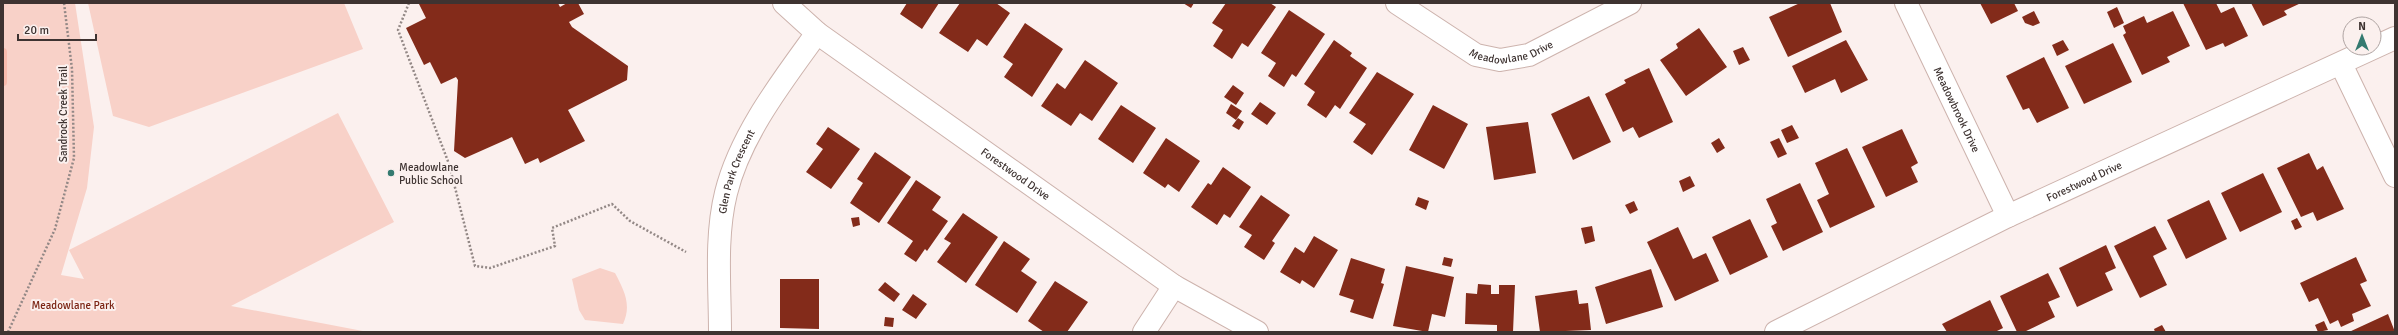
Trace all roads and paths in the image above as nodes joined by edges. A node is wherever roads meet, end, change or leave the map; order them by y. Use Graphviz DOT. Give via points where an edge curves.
graph roads {
  1 [pos="64,3"];
  2 [pos="409,3"];
  3 [pos="784,3"];
  4 [pos="1397,3"];
  5 [pos="1630,3"];
  6 [pos="1906,3"];
  7 [pos="817,33"];
  8 [pos="2395,38"];
  9 [pos="2341,64"];
  10 [pos="2395,176"];
  11 [pos="2008,216"];
  12 [pos="686,252"];
  13 [pos="1174,286"];
  14 [pos="8,332"];
  15 [pos="720,332"];
  16 [pos="1144,332"];
  17 [pos="1257,332"];
  18 [pos="1776,332"];
  1 -- 14 [label="path, Sandrock Creek Trail" via="72,69 74,158 56,229"];
  2 -- 12 [label="path" via="398,30 449,164 475,266 490,268 555,246 552,228 612,204 630,221"];
  3 -- 7 [label="street, Forestwood Drive"];
  4 -- 5 [label="street, Meadowlane Drive" via="1476,55 1500,60 1529,55"];
  6 -- 11 [label="street, Meadowbrook Drive"];
  7 -- 13 [label="street, Forestwood Drive"];
  7 -- 15 [label="street, Glen Park Crescent" via="749,133 726,193 720,243"];
  8 -- 9 [label="street, Forestwood Drive"];
  9 -- 10 [label="street"];
  9 -- 11 [label="street, Forestwood Drive"];
  11 -- 18 [label="street, Forestwood Drive"];
  13 -- 16 [label="street"];
  13 -- 17 [label="street, Forestwood Drive"];
}
